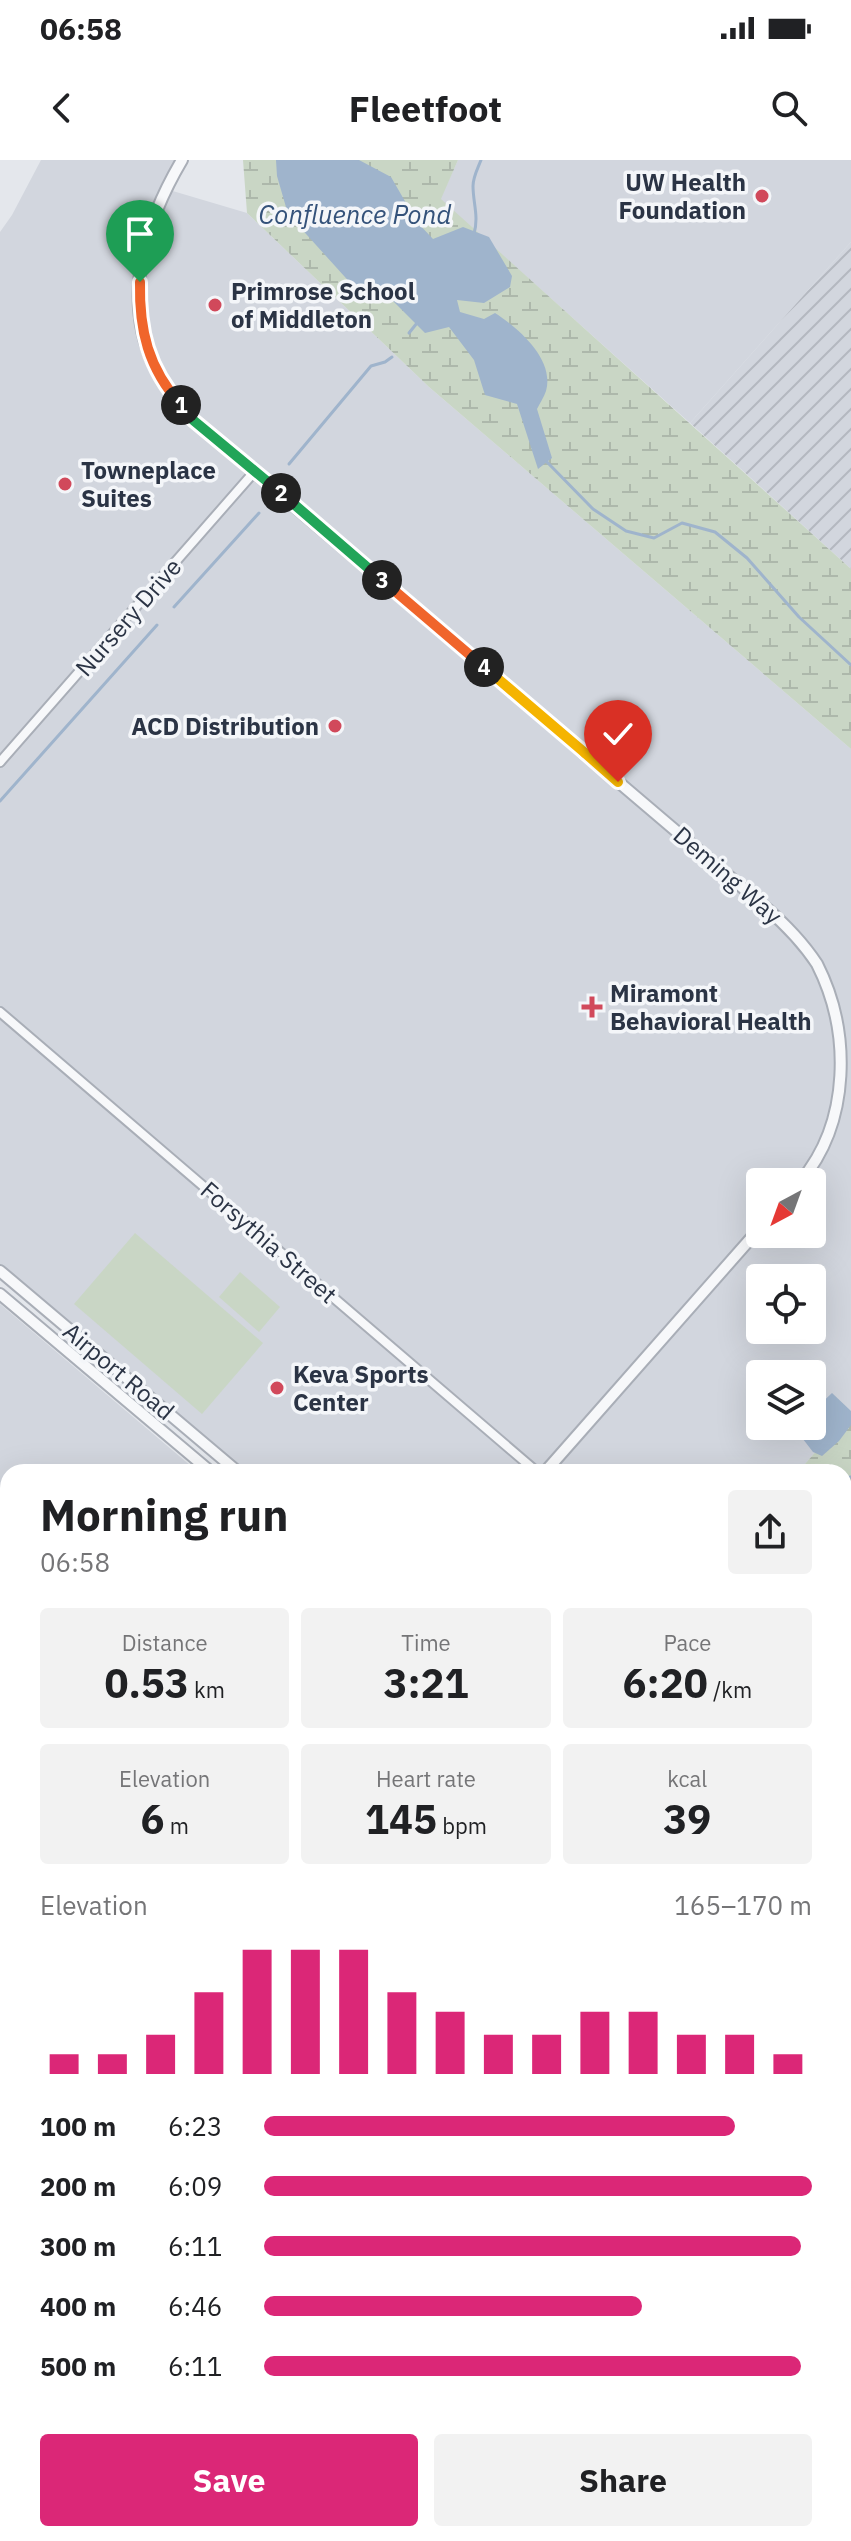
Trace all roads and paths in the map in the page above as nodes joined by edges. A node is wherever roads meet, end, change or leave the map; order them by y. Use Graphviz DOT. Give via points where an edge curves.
graph roads {
  1 [pos="182,160"];
  2 [pos="255,471"];
  3 [pos="0,762"];
  4 [pos="0,1012"];
  5 [pos="811,1168"];
  6 [pos="746,1244"];
  7 [pos="0,1271"];
  8 [pos="0,1294"];
  9 [pos="202,1464"];
  10 [pos="229,1464"];
  11 [pos="528,1464"];
  12 [pos="552,1464"];
  1 -- 2 [label="street, Deming Way" via="151,221 142,255 139,318 153,363 170,393 193,420"];
  2 -- 3 [label="street, Nursery Drive"];
  2 -- 5 [label="street, Deming Way" via="805,946 838,1008 847,1067 836,1122"];
  4 -- 11 [label="street, Forsythia Street"];
  6 -- 12 [label="street"];
  7 -- 10 [label="street, Airport Road"];
  8 -- 9 [label="street, Airport Road"];
}
